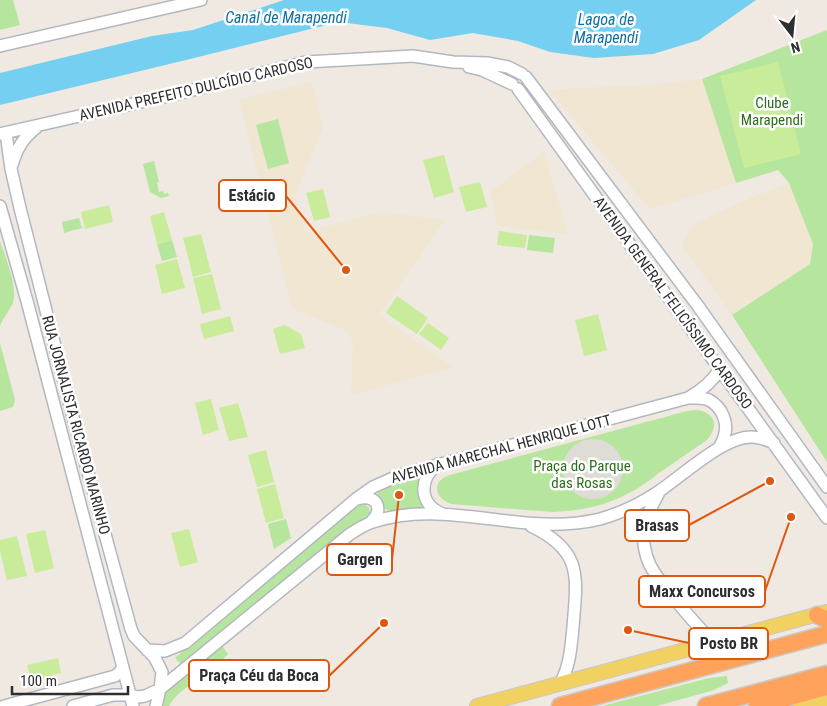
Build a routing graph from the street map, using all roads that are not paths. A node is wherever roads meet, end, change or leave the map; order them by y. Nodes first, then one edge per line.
1 (201, 0) edge
2 (0, 46) edge
3 (453, 62) junction
4 (524, 75) junction
5 (515, 86) junction
6 (40, 125) junction
7 (3, 133) edge
8 (591, 163) junction
9 (11, 169) junction
10 (580, 174) junction
11 (20, 208) junction
12 (1, 209) edge
13 (634, 221) junction
14 (621, 232) junction
15 (42, 298) junction
16 (27, 301) junction
17 (703, 315) junction
18 (688, 324) junction
19 (720, 369) junction
20 (688, 398) junction
21 (74, 421) junction
22 (59, 425) junction
23 (774, 443) junction
24 (719, 448) junction
25 (802, 453) junction
26 (439, 464) junction
27 (788, 464) junction
28 (827, 487) edge
29 (659, 491) junction
30 (356, 499) junction
31 (443, 514) junction
32 (827, 518) edge
33 (371, 522) junction
34 (525, 523) junction
35 (110, 555) junction
36 (94, 558) junction
37 (824, 616) edge
38 (208, 623) junction
39 (827, 634) edge
40 (221, 640) junction
41 (714, 642) junction
42 (147, 650) junction
43 (122, 668) junction
44 (827, 674) edge
45 (92, 682) junction
46 (560, 684) junction
47 (827, 687) edge
48 (160, 689) junction
49 (827, 699) edge
50 (97, 700) junction
51 (131, 700) edge
52 (4, 706) edge
53 (73, 706) edge
54 (156, 706) edge
55 (477, 706) edge
56 (560, 706) edge
57 (706, 706) edge
58 (756, 706) edge
59 (800, 706) edge

1 - 2 street
3 - 4 street
3 - 5 street, AVENIDA GENERAL FELICÍSSIMO CARDOSO
3 - 6 street, AVENIDA PREFEITO DULCÍDIO CARDOSO
4 - 5 street
4 - 8 street, AVENIDA GENERAL FELICÍSSIMO CARDOSO
5 - 10 street, AVENIDA GENERAL FELICÍSSIMO CARDOSO
6 - 7 street, AVENIDA PREFEITO DULCÍDIO CARDOSO
6 - 9 street
7 - 9 street, RUA JORNALISTA RICARDO MARINHO
8 - 10 street
8 - 13 street, AVENIDA GENERAL FELICÍSSIMO CARDOSO
9 - 11 street, RUA JORNALISTA RICARDO MARINHO
10 - 14 street, AVENIDA GENERAL FELICÍSSIMO CARDOSO
11 - 12 street
11 - 15 street, RUA JORNALISTA RICARDO MARINHO
12 - 16 street, RUA JORNALISTA RICARDO MARINHO
13 - 14 street
13 - 17 street, AVENIDA GENERAL FELICÍSSIMO CARDOSO
14 - 18 street, AVENIDA GENERAL FELICÍSSIMO CARDOSO
15 - 16 street
15 - 21 street, RUA JORNALISTA RICARDO MARINHO
16 - 22 street, RUA JORNALISTA RICARDO MARINHO
17 - 18 street
17 - 25 street, AVENIDA GENERAL FELICÍSSIMO CARDOSO
18 - 19 street, AVENIDA GENERAL FELICÍSSIMO CARDOSO
19 - 20 street, AVENIDA MARECHAL HENRIQUE LOTT
19 - 23 street, AVENIDA GENERAL FELICÍSSIMO CARDOSO
20 - 24 street
20 - 26 street, AVENIDA MARECHAL HENRIQUE LOTT
21 - 22 street
21 - 35 street, RUA JORNALISTA RICARDO MARINHO
22 - 36 street, RUA JORNALISTA RICARDO MARINHO
23 - 24 street
23 - 27 street, AVENIDA GENERAL FELICÍSSIMO CARDOSO
24 - 29 street
25 - 27 street
25 - 28 street, AVENIDA GENERAL FELICÍSSIMO CARDOSO
26 - 30 street, AVENIDA MARECHAL HENRIQUE LOTT
26 - 31 street
27 - 32 street, AVENIDA GENERAL FELICÍSSIMO CARDOSO
29 - 34 street
29 - 41 street
30 - 33 street
30 - 38 street, AVENIDA MARECHAL HENRIQUE LOTT
31 - 33 street
31 - 34 street
33 - 40 street
34 - 46 street
35 - 36 street
35 - 42 street, RUA JORNALISTA RICARDO MARINHO
36 - 43 street, RUA JORNALISTA RICARDO MARINHO
37 - 41 main road
38 - 40 street
38 - 42 street, AVENIDA MARECHAL HENRIQUE LOTT
39 - 56 highway
40 - 48 street
41 - 46 main road
42 - 48 street, RUA JORNALISTA RICARDO MARINHO
43 - 45 street
43 - 51 street, RUA JORNALISTA RICARDO MARINHO
44 - 57 highway
45 - 50 street
45 - 52 street
46 - 55 main road
47 - 58 highway
48 - 51 street
48 - 54 street, RUA JORNALISTA RICARDO MARINHO
49 - 59 main road
50 - 51 street
50 - 53 street

